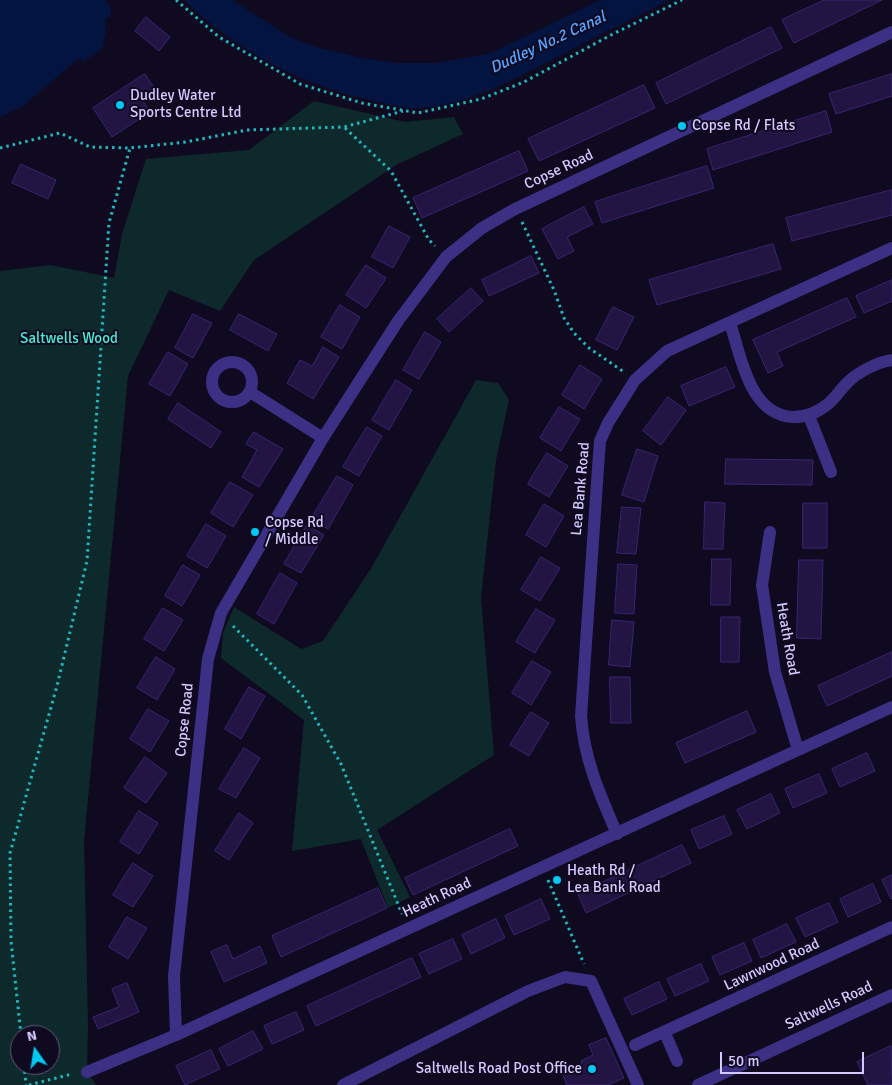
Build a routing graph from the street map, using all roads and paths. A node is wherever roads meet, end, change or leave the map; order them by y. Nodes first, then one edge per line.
1 (176, 0) edge
2 (682, 0) edge
3 (892, 32) edge
4 (406, 110) junction
5 (344, 127) junction
6 (0, 148) edge
7 (130, 148) junction
8 (515, 209) junction
9 (429, 240) dead end
10 (892, 248) edge
11 (730, 323) junction
12 (892, 360) edge
13 (635, 380) junction
14 (250, 392) dead end
15 (809, 416) junction
16 (323, 438) junction
17 (831, 472) dead end
18 (770, 532) dead end
19 (220, 613) junction
20 (892, 708) edge
21 (798, 750) junction
22 (617, 834) junction
23 (543, 867) junction
24 (892, 927) edge
25 (410, 928) junction
26 (591, 981) junction
27 (892, 995) edge
28 (20, 1025) edge
29 (665, 1033) junction
30 (176, 1035) junction
31 (635, 1045) dead end
32 (677, 1061) dead end
33 (87, 1072) joint
34 (28, 1085) edge
35 (343, 1085) edge
36 (638, 1085) edge
37 (698, 1085) edge

1 - 4 path
2 - 4 path
3 - 8 street, Copse Road
4 - 5 path
5 - 7 path
5 - 9 path
6 - 7 path
7 - 28 path
8 - 13 path
8 - 16 street, Copse Road
10 - 11 street, Lea Bank Road
11 - 13 street, Lea Bank Road
11 - 15 street
12 - 15 street
13 - 22 street, Lea Bank Road
14 - 16 street
15 - 17 street
16 - 19 street, Copse Road
18 - 21 street, Heath Road
19 - 25 path
19 - 30 street, Copse Road
20 - 21 street, Heath Road
21 - 22 street, Heath Road
22 - 23 street, Heath Road
23 - 25 street, Heath Road
23 - 26 path
24 - 29 street, Lawnwood Road
25 - 30 street, Heath Road
26 - 35 street
26 - 36 street
27 - 37 street, Saltwells Road
29 - 31 street, Lawnwood Road
29 - 32 street
30 - 33 street, Heath Road
33 - 34 path

